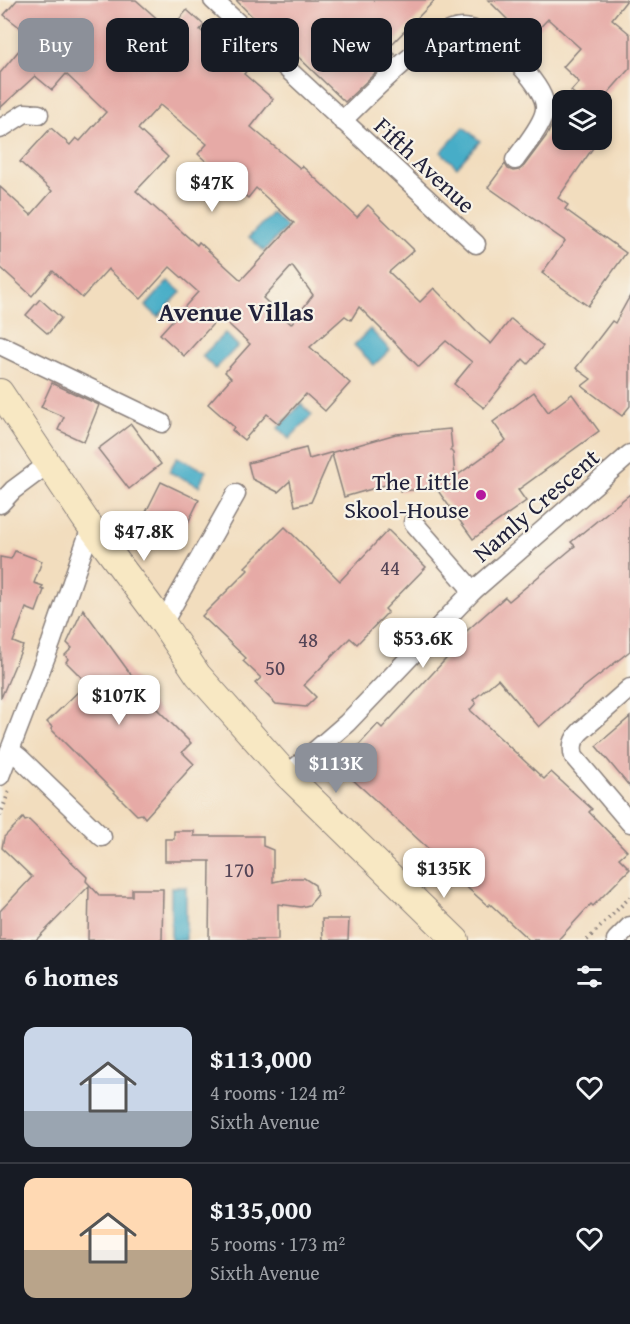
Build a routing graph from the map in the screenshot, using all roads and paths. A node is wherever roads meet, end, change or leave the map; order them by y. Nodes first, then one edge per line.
1 (213, 0) edge
2 (39, 114) dead end
3 (342, 121) junction
4 (0, 129) edge
5 (515, 160) dead end
6 (476, 244) dead end
7 (0, 345) edge
8 (0, 392) edge
9 (162, 423) dead end
10 (630, 454) edge
11 (48, 464) junction
12 (236, 494) dead end
13 (0, 504) edge
14 (412, 522) dead end
15 (91, 527) junction
16 (473, 591) junction
17 (162, 623) junction
18 (630, 688) edge
19 (9, 750) junction
20 (0, 776) edge
21 (287, 776) junction
22 (630, 823) edge
23 (102, 837) dead end
24 (630, 897) edge
25 (630, 926) edge
26 (456, 940) edge
27 (587, 940) edge
28 (616, 940) edge

1 - 3 street, Fifth Avenue
2 - 4 street
3 - 5 street, Fifth Avenue
3 - 6 street, Fifth Avenue
7 - 9 street
8 - 11 main road
10 - 16 street, Namly Crescent
11 - 13 street
11 - 15 main road
12 - 17 street
14 - 16 street, Namly Crescent
15 - 17 main road
15 - 19 street
16 - 21 street, Namly Crescent
17 - 21 main road
18 - 22 street
19 - 20 street
19 - 23 street
21 - 26 main road
24 - 27 path
25 - 28 street

